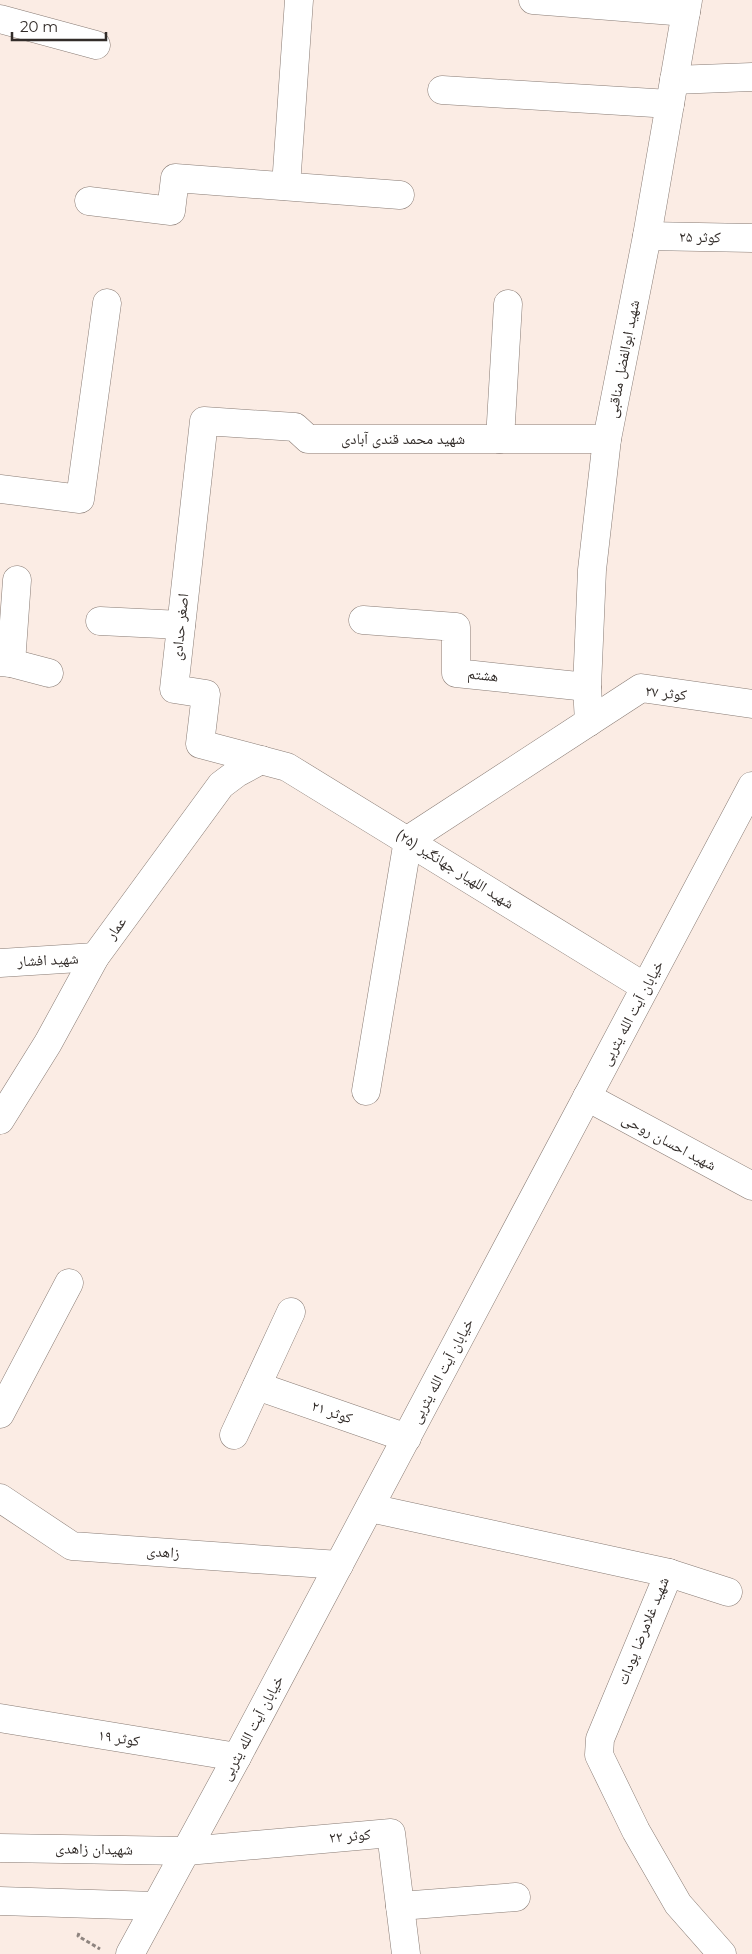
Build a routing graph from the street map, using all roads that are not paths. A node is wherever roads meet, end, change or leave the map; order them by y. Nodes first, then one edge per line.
1 (299, 0) edge
2 (533, 0) edge
3 (687, 6) edge
4 (0, 19) edge
5 (96, 45) dead end
6 (752, 77) edge
7 (442, 90) dead end
8 (672, 92) junction
9 (286, 186) junction
10 (400, 195) dead end
11 (89, 201) dead end
12 (647, 236) junction
13 (752, 238) edge
14 (107, 304) dead end
15 (508, 304) dead end
16 (204, 421) joint
17 (500, 439) junction
18 (606, 439) junction
19 (0, 488) edge
20 (17, 580) dead end
21 (363, 620) dead end
22 (100, 622) dead end
23 (181, 625) junction
24 (6, 662) edge
25 (49, 673) dead end
26 (587, 687) junction
27 (752, 704) edge
28 (589, 722) junction
29 (261, 760) junction
30 (748, 801) edge
31 (408, 840) junction
32 (95, 957) junction
33 (0, 962) edge
34 (646, 987) junction
35 (366, 1091) dead end
36 (587, 1097) junction
37 (0, 1120) edge
38 (752, 1186) edge
39 (69, 1283) dead end
40 (291, 1312) dead end
41 (257, 1386) junction
42 (0, 1414) edge
43 (234, 1435) dead end
44 (407, 1438) junction
45 (0, 1498) edge
46 (370, 1508) junction
47 (339, 1565) junction
48 (669, 1573) junction
49 (728, 1592) dead end
50 (0, 1718) edge
51 (237, 1757) junction
52 (0, 1848) edge
53 (187, 1851) junction
54 (516, 1897) dead end
55 (0, 1901) edge
56 (155, 1906) junction
57 (400, 1906) junction
58 (130, 1954) edge
59 (406, 1954) edge
60 (722, 1954) edge

1 - 9 street
2 - 3 street
3 - 8 street, شهید ابوالفضل مناقبی
4 - 5 street
6 - 8 street
7 - 8 street
8 - 12 street, شهید ابوالفضل مناقبی
9 - 10 street
9 - 11 street
12 - 13 street, کوثر ۲۵
12 - 18 street, شهید ابوالفضل مناقبی
14 - 19 street
15 - 17 street
16 - 17 street, شهید محمد قندی آبادی
16 - 23 street, اصغر حدادی
17 - 18 street, شهید محمد قندی آبادی
18 - 26 street, شهید ابوالفضل مناقبی
20 - 24 street
21 - 26 street, هشتم
22 - 23 street
23 - 29 street, اصغر حدادی
24 - 25 street
26 - 28 street, شهید ابوالفضل مناقبی
27 - 28 street, کوثر ۲۷
28 - 31 street, کوثر ۲۷
29 - 31 street, شهید اللهیار جهانگیر (۲۵)
29 - 32 street, عمار
30 - 34 street, خیابان آیت الله یثربی
31 - 34 street, شهید اللهیار جهانگیر (۲۵)
31 - 35 street
32 - 33 street, شهید افشار
32 - 37 street, عمار
34 - 36 street, خیابان آیت الله یثربی
36 - 38 street, شهید احسان روحی
36 - 44 street, خیابان آیت الله یثربی
39 - 42 street
40 - 41 street
41 - 43 street
41 - 44 street, کوثر ۲۱
44 - 46 street, خیابان آیت الله یثربی
45 - 47 street, زاهدی
46 - 47 street, خیابان آیت الله یثربی
46 - 48 street, شهید غلامرضا پودات
47 - 51 street, خیابان آیت الله یثربی
48 - 49 street
48 - 60 street, شهید غلامرضا پودات
50 - 51 street, کوثر ۱۹
51 - 53 street, خیابان آیت الله یثربی
52 - 53 street, شهیدان زاهدی
53 - 56 street, خیابان آیت الله یثربی
53 - 57 street, کوثر ۲۲
54 - 57 street
55 - 56 street
56 - 58 street, خیابان آیت الله یثربی
57 - 59 street, کوثر ۲۲

